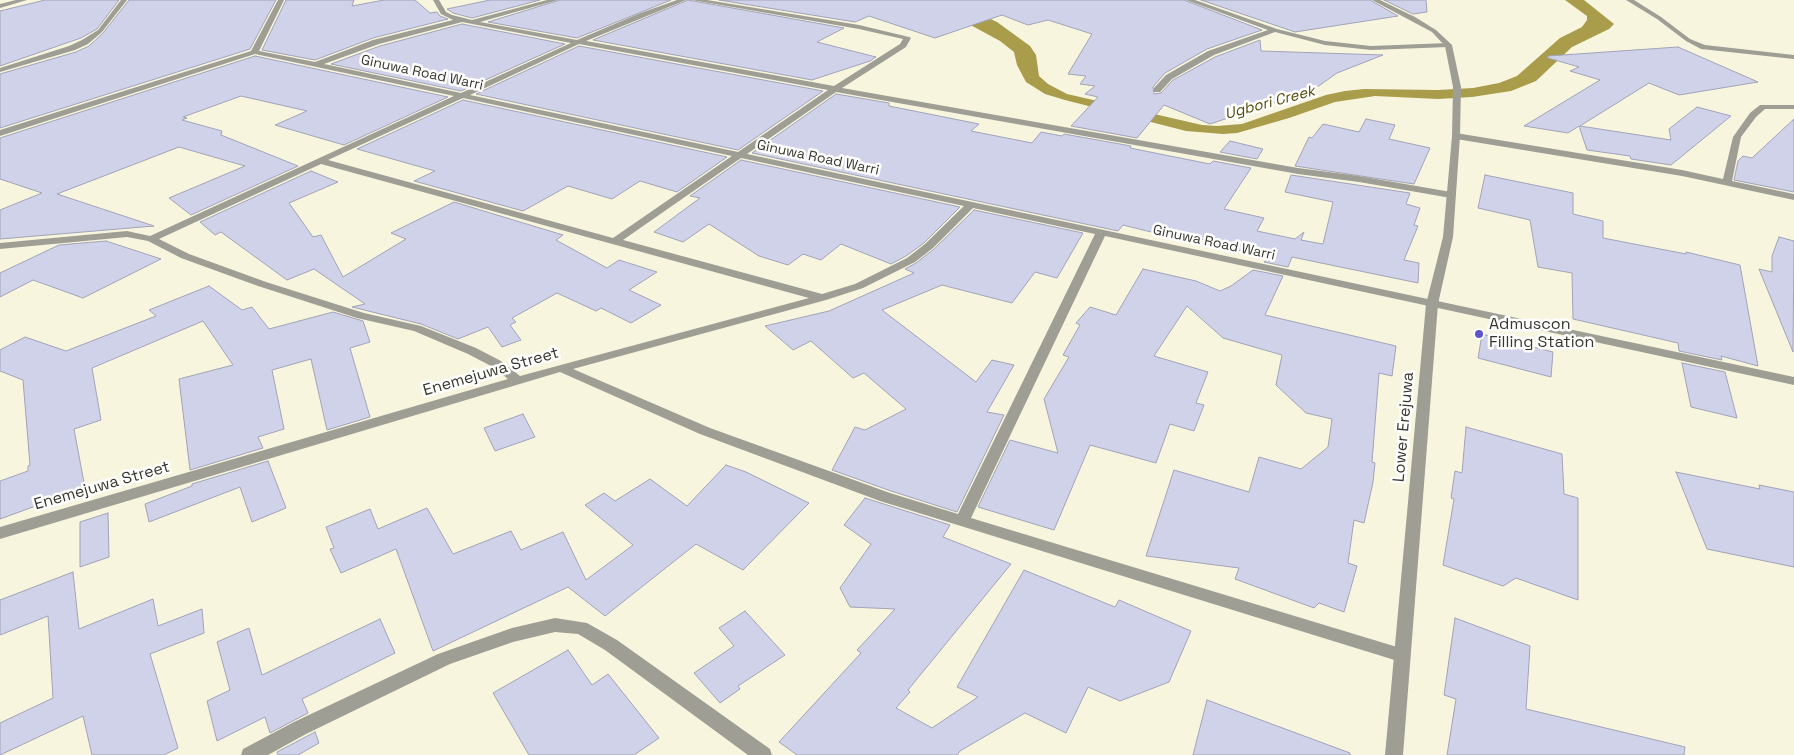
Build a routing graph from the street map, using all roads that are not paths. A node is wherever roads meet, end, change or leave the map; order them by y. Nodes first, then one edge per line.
1 (24, 0) edge
2 (124, 0) edge
3 (281, 0) edge
4 (436, 0) edge
5 (555, 0) edge
6 (683, 0) edge
7 (694, 0) edge
8 (1189, 0) edge
9 (1375, 0) edge
10 (1629, 0) edge
11 (0, 6) edge
12 (460, 20) junction
13 (472, 22) junction
14 (1275, 30) junction
15 (580, 41) junction
16 (1448, 45) junction
17 (255, 52) junction
18 (1794, 58) edge
19 (316, 64) junction
20 (0, 70) edge
21 (835, 89) junction
22 (1157, 90) dead end
23 (462, 95) junction
24 (1794, 107) edge
25 (0, 133) edge
26 (1456, 136) junction
27 (739, 155) junction
28 (320, 161) junction
29 (1727, 182) junction
30 (1451, 195) junction
31 (1794, 197) edge
32 (970, 205) junction
33 (1101, 233) junction
34 (151, 238) junction
35 (615, 241) junction
36 (0, 246) edge
37 (822, 298) junction
38 (1432, 304) junction
39 (561, 368) junction
40 (1794, 381) edge
41 (518, 382) junction
42 (962, 521) junction
43 (0, 533) edge
44 (1401, 655) junction
45 (250, 755) edge
46 (763, 755) edge
47 (1394, 755) edge

1 - 11 street
2 - 20 street
3 - 17 street
4 - 12 street
5 - 13 street
6 - 15 street
7 - 21 street
8 - 14 street
9 - 16 street
10 - 18 street
12 - 13 street
12 - 19 street
13 - 15 street
14 - 16 street
14 - 22 street
15 - 21 street
15 - 23 street
16 - 26 street, Lower Erejuwa
17 - 19 street, Ginuwa Road Warri
17 - 25 street
19 - 23 street, Ginuwa Road Warri
21 - 27 street
21 - 30 street
23 - 27 street, Ginuwa Road Warri
23 - 28 street
24 - 29 street
26 - 29 street
26 - 30 street, Lower Erejuwa
27 - 32 street, Ginuwa Road Warri
27 - 35 street
28 - 34 street
28 - 35 street
29 - 31 street
30 - 38 street, Lower Erejuwa
32 - 33 street, Ginuwa Road Warri
32 - 37 street, Enemejuwa Street
33 - 38 street, Ginuwa Road Warri
33 - 42 street
34 - 36 street
34 - 41 street
35 - 37 street
37 - 39 street, Enemejuwa Street
38 - 40 street, Ginuwa Road Warri
38 - 44 street, Lower Erejuwa
39 - 41 street, Enemejuwa Street
39 - 42 street
41 - 43 street, Enemejuwa Street
42 - 44 street
44 - 47 street, Lower Erejuwa
45 - 46 street

